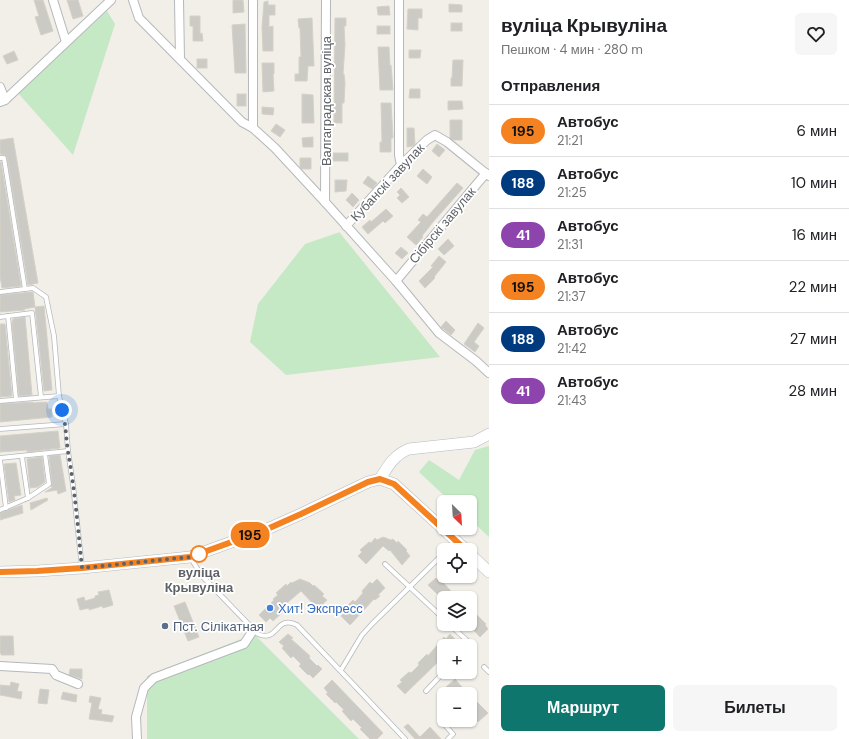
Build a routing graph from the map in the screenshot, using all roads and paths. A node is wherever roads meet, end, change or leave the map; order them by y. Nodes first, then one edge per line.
1 (53, 0) edge
2 (111, 0) edge
3 (133, 0) edge
4 (179, 0) edge
5 (253, 0) edge
6 (326, 0) edge
7 (399, 0) edge
8 (66, 42) junction
9 (180, 59) junction
10 (0, 87) edge
11 (2, 101) edge
12 (253, 128) junction
13 (0, 158) edge
14 (401, 165) junction
15 (487, 174) edge
16 (325, 202) junction
17 (346, 226) junction
18 (396, 281) junction
19 (25, 288) junction
20 (0, 292) edge
21 (8, 316) junction
22 (0, 317) edge
23 (489, 373) edge
24 (59, 396) junction
25 (41, 397) junction
26 (16, 399) junction
27 (0, 401) edge
28 (66, 424) junction
29 (0, 429) edge
30 (489, 434) edge
31 (68, 451) junction
32 (45, 454) junction
33 (22, 456) junction
34 (0, 459) edge
35 (380, 479) junction
36 (28, 498) junction
37 (6, 508) junction
38 (0, 510) edge
39 (456, 541) edge
40 (190, 557) junction
41 (437, 560) edge
42 (477, 561) edge
43 (385, 564) dead end
44 (82, 568) junction
45 (0, 572) edge
46 (489, 572) edge
47 (409, 586) junction
48 (437, 612) edge
49 (254, 629) junction
50 (457, 631) edge
51 (465, 639) edge
52 (0, 666) edge
53 (484, 667) dead end
54 (341, 670) junction
55 (489, 672) edge
56 (437, 679) edge
57 (78, 684) dead end
58 (426, 690) dead end
59 (447, 727) edge
60 (137, 739) edge
61 (406, 739) edge
62 (448, 739) edge

1 - 8 street
2 - 8 street
3 - 9 street
4 - 9 street
5 - 12 street
6 - 16 street, Валгаградская вуліца
7 - 14 street
8 - 11 street
9 - 12 street
10 - 11 street
12 - 16 street
13 - 19 lane
14 - 15 street, Кубанскі завулак
14 - 17 street, Кубанскі завулак
15 - 18 street, Сібірскі завулак
16 - 17 street
17 - 18 street
18 - 23 street
19 - 20 lane
19 - 24 lane
21 - 22 lane
21 - 25 lane
21 - 26 lane
24 - 25 lane
24 - 28 lane
25 - 26 lane
26 - 27 lane
28 - 29 lane
28 - 31 lane
30 - 35 main road
31 - 32 lane
31 - 44 lane
32 - 33 lane
32 - 36 lane
33 - 34 lane
33 - 36 lane
34 - 37 lane
35 - 39 main road
35 - 40 main road
36 - 37 lane
37 - 38 lane
40 - 44 main road
40 - 49 lane
41 - 47 lane
42 - 46 main road
43 - 47 lane
44 - 45 main road
47 - 48 lane
47 - 54 lane
49 - 54 lane
49 - 60 street
50 - 51 lane
52 - 57 street
53 - 55 lane
54 - 61 lane
56 - 58 lane
59 - 62 lane

